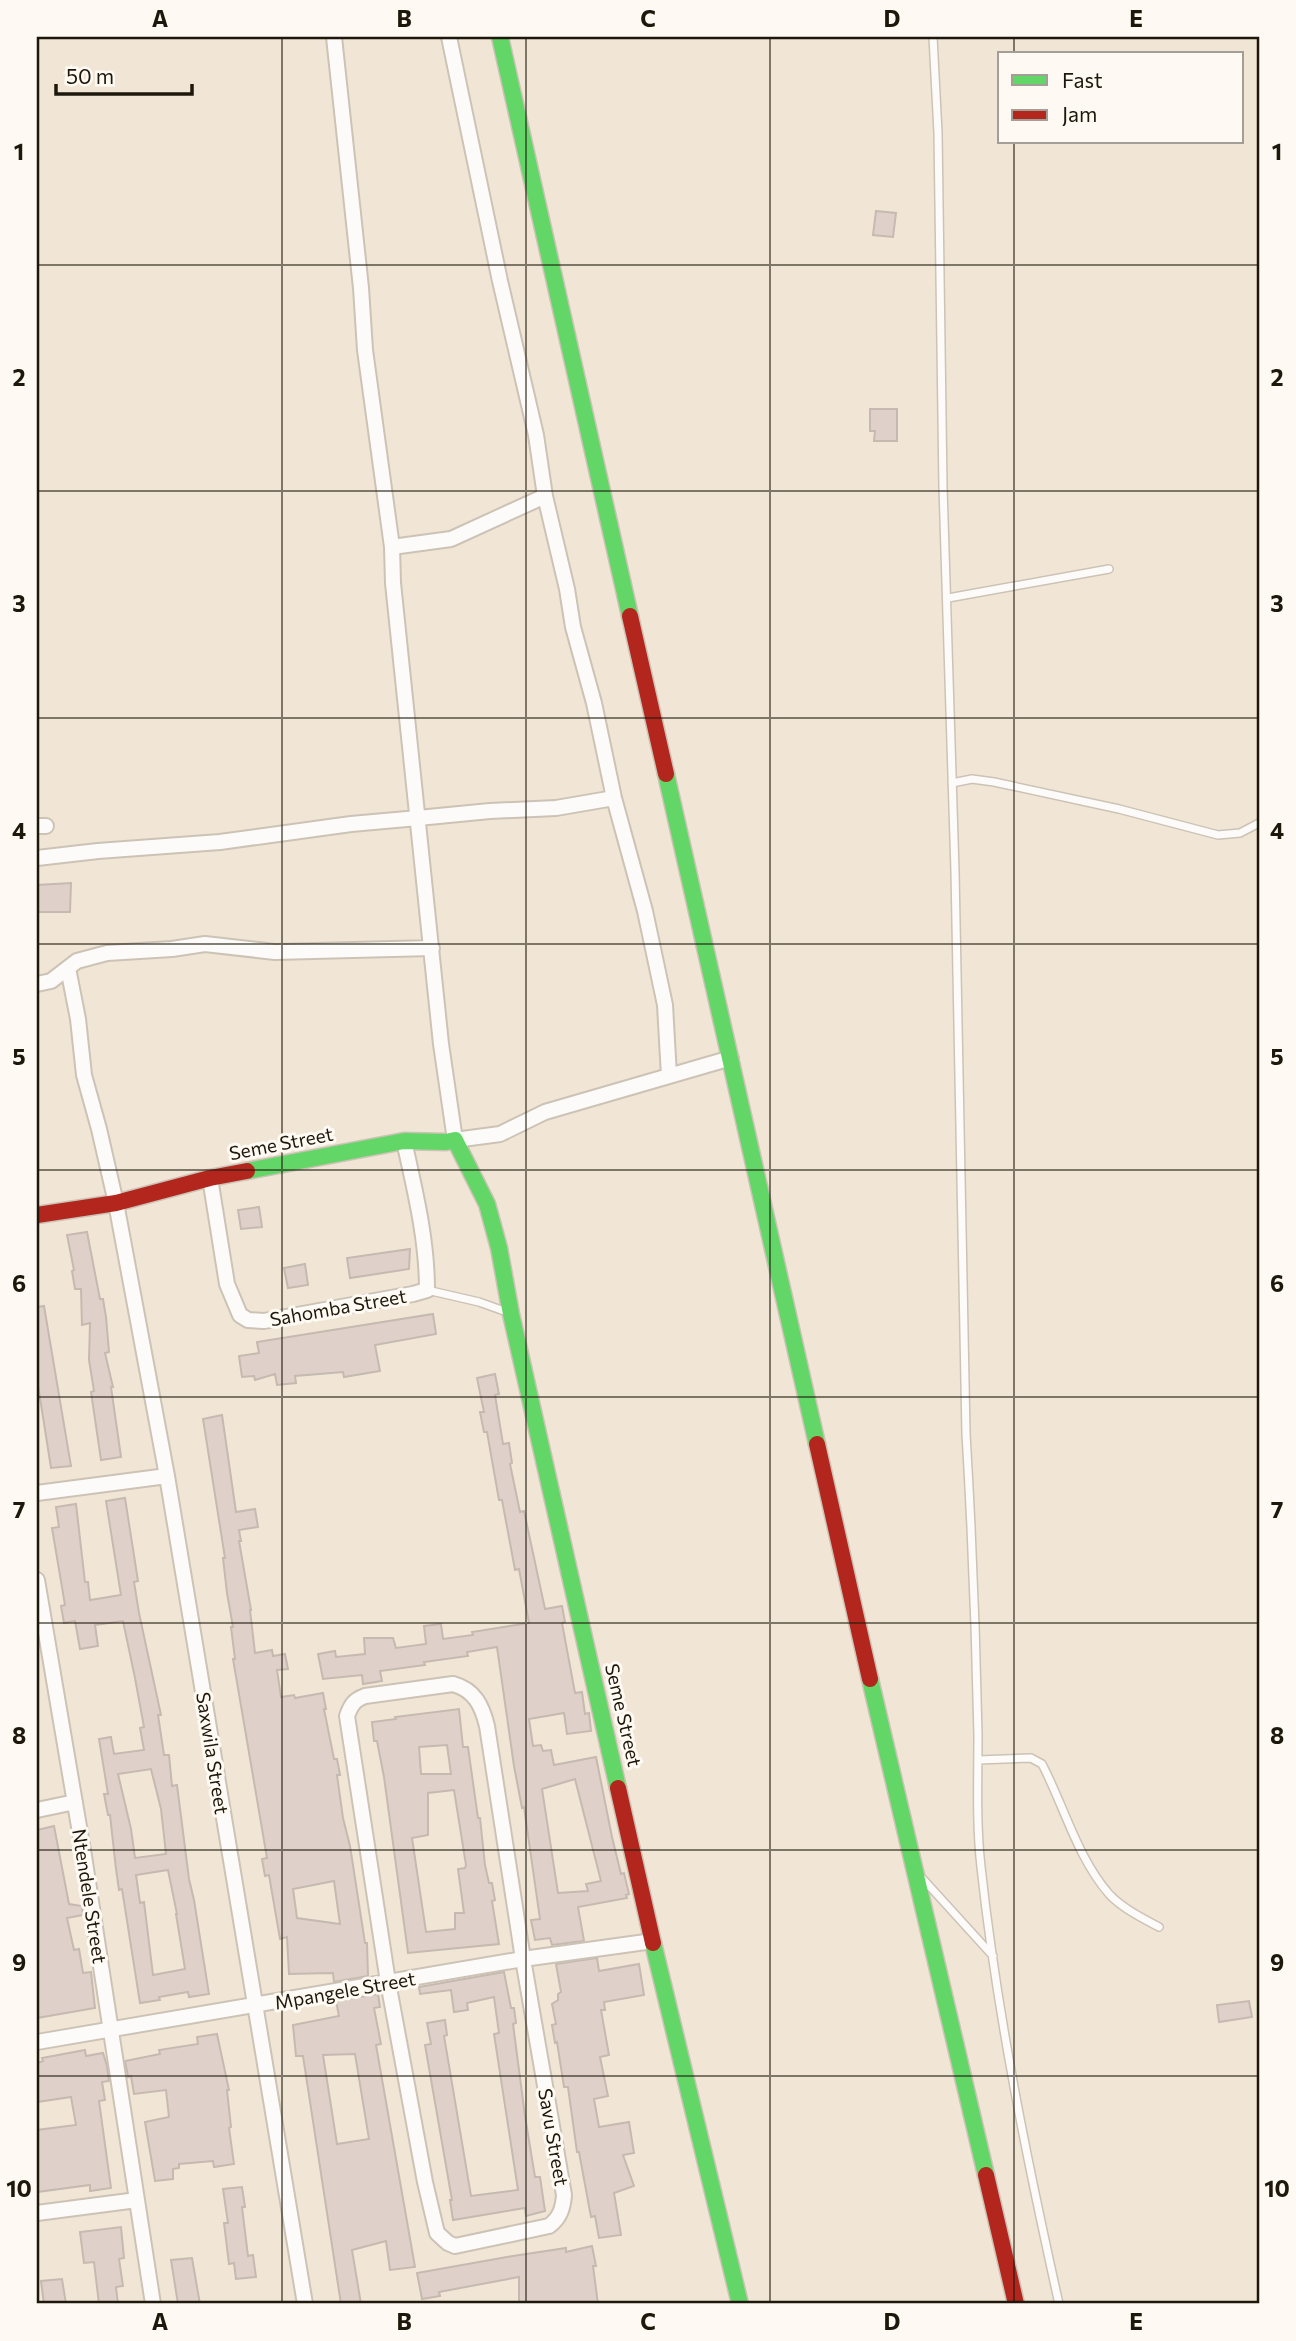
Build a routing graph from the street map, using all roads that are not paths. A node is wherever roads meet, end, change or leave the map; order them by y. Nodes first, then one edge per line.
1 (334, 37) edge
2 (449, 37) edge
3 (500, 37) edge
4 (933, 37) edge
5 (545, 496) junction
6 (392, 547) junction
7 (1109, 569) dead end
8 (948, 598) junction
9 (952, 783) junction
10 (614, 798) junction
11 (418, 818) junction
12 (1259, 823) edge
13 (37, 858) edge
14 (432, 948) junction
15 (68, 968) junction
16 (37, 984) edge
17 (731, 1058) junction
18 (669, 1076) junction
19 (456, 1140) junction
20 (404, 1141) junction
21 (210, 1178) junction
22 (116, 1203) junction
23 (37, 1215) edge
24 (427, 1290) junction
25 (512, 1314) junction
26 (167, 1476) junction
27 (37, 1493) edge
28 (37, 1580) edge
29 (43, 1659) edge
30 (978, 1760) junction
31 (75, 1802) junction
32 (37, 1810) edge
33 (915, 1870) junction
34 (1159, 1927) dead end
35 (653, 1941) junction
36 (993, 1956) junction
37 (523, 1959) junction
38 (388, 1983) junction
39 (256, 2005) junction
40 (110, 2028) junction
41 (37, 2042) edge
42 (137, 2200) junction
43 (37, 2213) edge
44 (153, 2304) edge
45 (305, 2304) edge
46 (740, 2304) edge
47 (1014, 2304) edge
48 (1059, 2304) edge

1 - 6 street
2 - 5 street
3 - 17 main road
4 - 8 lane
5 - 6 street
5 - 10 street
6 - 11 street
7 - 8 lane
8 - 9 lane
9 - 12 lane
9 - 30 lane
10 - 11 street
10 - 18 street
11 - 13 street
11 - 14 street
14 - 15 street
14 - 19 street
15 - 16 street
15 - 22 street, Saxwila Street
17 - 18 street, Seme Street
17 - 33 main road
18 - 19 street, Seme Street
19 - 20 main road, Seme Street
19 - 25 main road, Seme Street
20 - 21 main road, Seme Street
20 - 24 street, Sahomba Street
21 - 22 main road, Seme Street
21 - 24 street, Sahomba Street
22 - 23 main road, Seme Street
22 - 26 street, Saxwila Street
24 - 25 lane
25 - 35 main road, Seme Street
26 - 27 street
26 - 39 street, Saxwila Street
28 - 29 street
29 - 31 street
30 - 34 lane
30 - 36 lane
31 - 32 street, Ntendele Street
31 - 40 street, Ntendele Street
33 - 36 lane
33 - 47 main road
35 - 37 street, Mpangele Street
35 - 46 main road, Seme Street
36 - 48 lane
37 - 38 street, Mpangele Street
37 - 38 street, Savu Street
37 - 38 street, Savu Street
38 - 39 street, Mpangele Street
39 - 40 street, Mpangele Street
39 - 45 street, Saxwila Street
40 - 41 street, Mpangele Street
40 - 42 street, Ntendele Street
42 - 43 street
42 - 44 street, Ntendele Street

